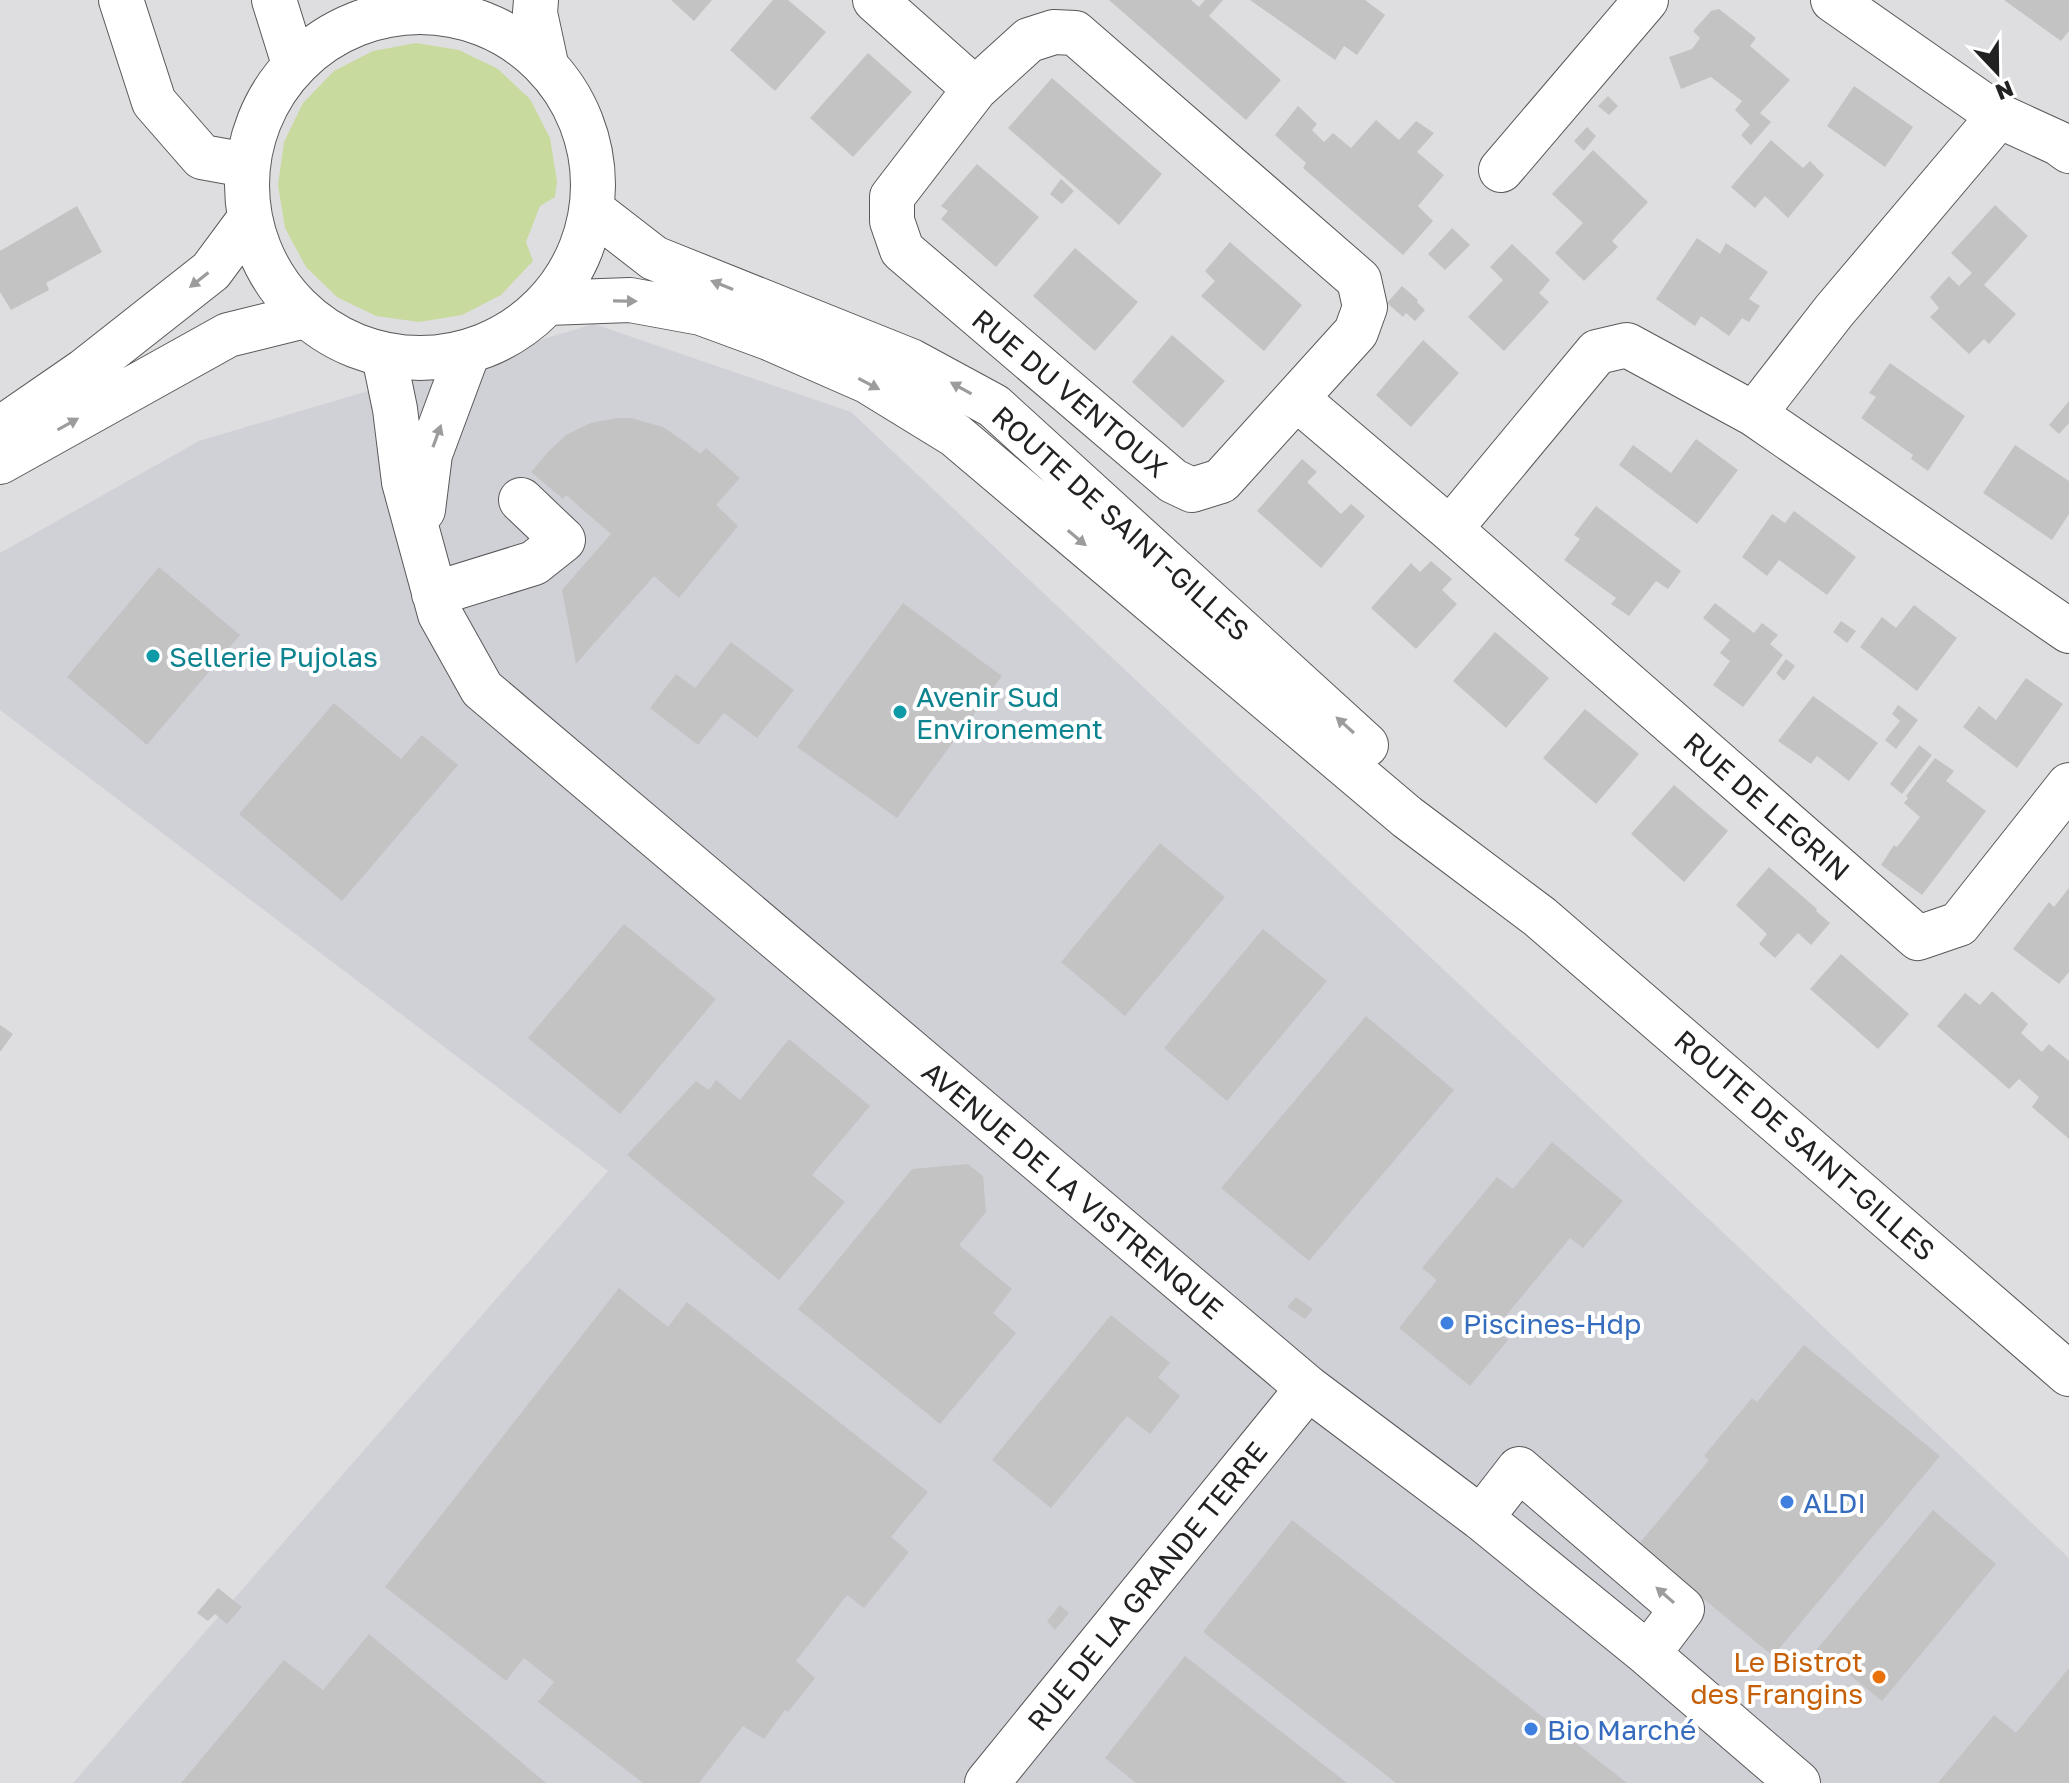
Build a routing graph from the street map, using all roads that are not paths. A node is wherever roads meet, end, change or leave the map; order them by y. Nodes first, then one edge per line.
1 (121, 0) edge
2 (274, 0) edge
3 (536, 0) edge
4 (875, 0) edge
5 (1646, 0) edge
6 (1833, 0) edge
7 (434, 5) edge
8 (358, 9) edge
9 (294, 64) junction
10 (546, 64) junction
11 (975, 89) junction
12 (1999, 116) junction
13 (2065, 140) edge
14 (246, 165) junction
15 (1501, 170) dead end
16 (592, 210) junction
17 (248, 221) junction
18 (547, 303) junction
19 (305, 316) junction
20 (468, 352) junction
21 (384, 356) junction
22 (1297, 399) junction
23 (1754, 414) junction
24 (0, 429) edge
25 (0, 462) edge
26 (521, 500) dead end
27 (1450, 529) junction
28 (420, 541) junction
29 (434, 594) junction
30 (2069, 631) edge
31 (2069, 785) edge
32 (1540, 917) junction
33 (2069, 1374) edge
34 (1308, 1388) junction
35 (1481, 1518) junction
36 (1648, 1654) junction
37 (987, 1783) edge
38 (1798, 1783) edge

1 - 14 street
2 - 9 street
3 - 10 street
4 - 11 street
5 - 15 street
6 - 12 street
7 - 8 street
7 - 10 street
8 - 9 street
9 - 14 street
10 - 16 street
11 - 22 street, RUE DU VENTOUX
11 - 22 street, RUE DU VENTOUX
12 - 13 street
12 - 23 street
14 - 17 street
16 - 18 street
32 -> 16 street, ROUTE DE SAINT-GILLES
17 - 19 street
17 -> 24 street
18 - 20 street
18 -> 32 street, ROUTE DE SAINT-GILLES
19 - 21 street
25 -> 19 street
20 - 21 street
28 -> 20 street, AVENUE DE LA VISTRENQUE
21 - 28 street, AVENUE DE LA VISTRENQUE
22 - 27 street, RUE DE LEGRIN
23 - 27 street
23 - 30 street
26 - 29 street
27 - 31 street, RUE DE LEGRIN
28 - 29 street, AVENUE DE LA VISTRENQUE
29 - 34 street, AVENUE DE LA VISTRENQUE
32 - 33 street, ROUTE DE SAINT-GILLES
34 - 35 street, AVENUE DE LA VISTRENQUE
34 - 37 street, RUE DE LA GRANDE TERRE
35 - 36 street, AVENUE DE LA VISTRENQUE
36 -> 35 street
36 - 38 street, AVENUE DE LA VISTRENQUE

